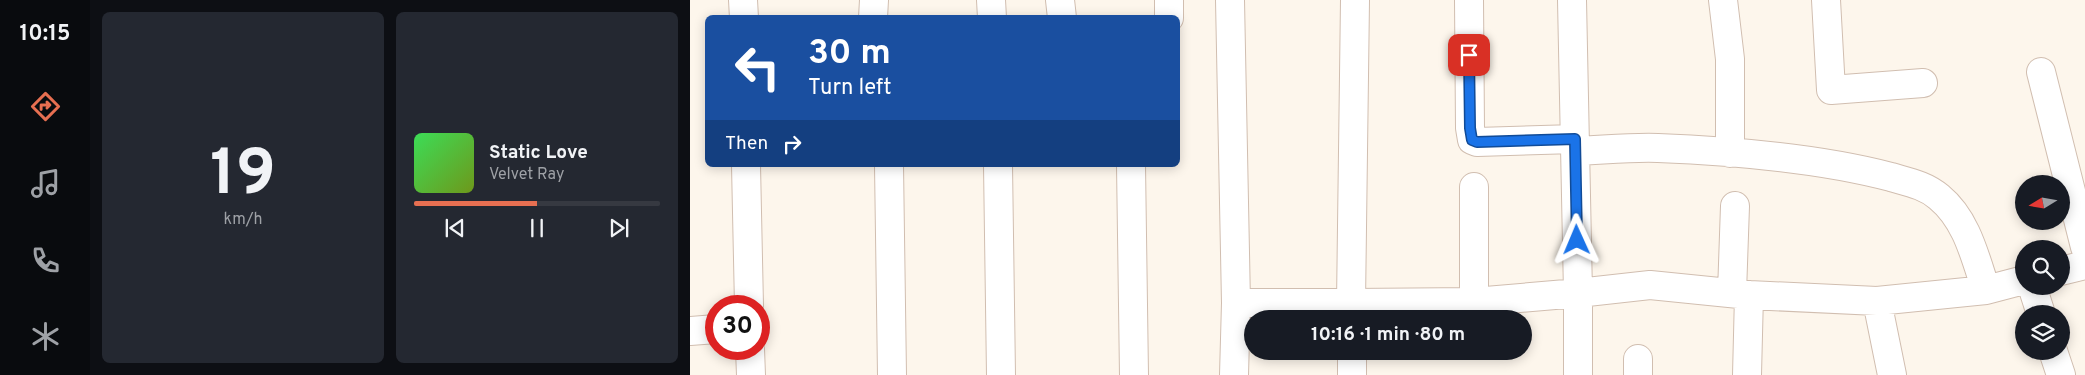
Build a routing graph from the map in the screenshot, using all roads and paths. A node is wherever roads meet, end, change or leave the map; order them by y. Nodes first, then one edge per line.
1 (743, 0) edge
2 (874, 0) edge
3 (991, 0) edge
4 (1060, 0) edge
5 (1169, 0) edge
6 (1230, 0) edge
7 (1355, 0) edge
8 (1469, 0) edge
9 (1572, 0) edge
10 (1723, 0) edge
11 (1826, 0) edge
12 (744, 15) edge
13 (874, 15) edge
14 (992, 15) edge
15 (1062, 15) edge
16 (1169, 15) edge
17 (2041, 72) dead end
18 (1923, 83) dead end
19 (1575, 145) junction
20 (1730, 153) junction
21 (746, 167) edge
22 (889, 167) edge
23 (998, 167) edge
24 (1131, 167) edge
25 (1474, 187) dead end
26 (1735, 206) dead end
27 (2085, 247) edge
28 (2085, 265) edge
29 (2070, 269) edge
30 (2015, 282) edge
31 (1986, 290) junction
32 (1578, 293) junction
33 (1741, 294) junction
34 (749, 295) edge
35 (1877, 300) junction
36 (1474, 302) junction
37 (1236, 303) junction
38 (1337, 310) edge
39 (1351, 310) edge
40 (1365, 310) edge
41 (705, 330) edge
42 (690, 331) edge
43 (750, 360) edge
44 (1352, 360) edge
45 (2056, 360) edge
46 (751, 375) edge
47 (892, 375) edge
48 (1001, 375) edge
49 (1134, 375) edge
50 (1234, 375) edge
51 (1352, 375) edge
52 (1578, 375) edge
53 (1747, 375) edge
54 (1892, 375) edge
55 (2060, 375) edge

1 - 12 street
2 - 13 street
3 - 14 street
4 - 15 street
5 - 16 street
6 - 37 street
7 - 39 street
8 - 19 street
9 - 19 street
10 - 20 street
11 - 18 street
17 - 27 street
19 - 20 street
19 - 32 street
20 - 31 street
21 - 34 street
22 - 47 street
23 - 48 street
24 - 49 street
25 - 36 street
26 - 33 street
28 - 29 street
30 - 31 street
31 - 35 street
32 - 33 street
32 - 36 street
32 - 52 street
33 - 35 street
33 - 53 street
35 - 54 street
36 - 40 street
37 - 38 street
37 - 50 street
41 - 42 street
43 - 46 street
44 - 51 street
45 - 55 street

